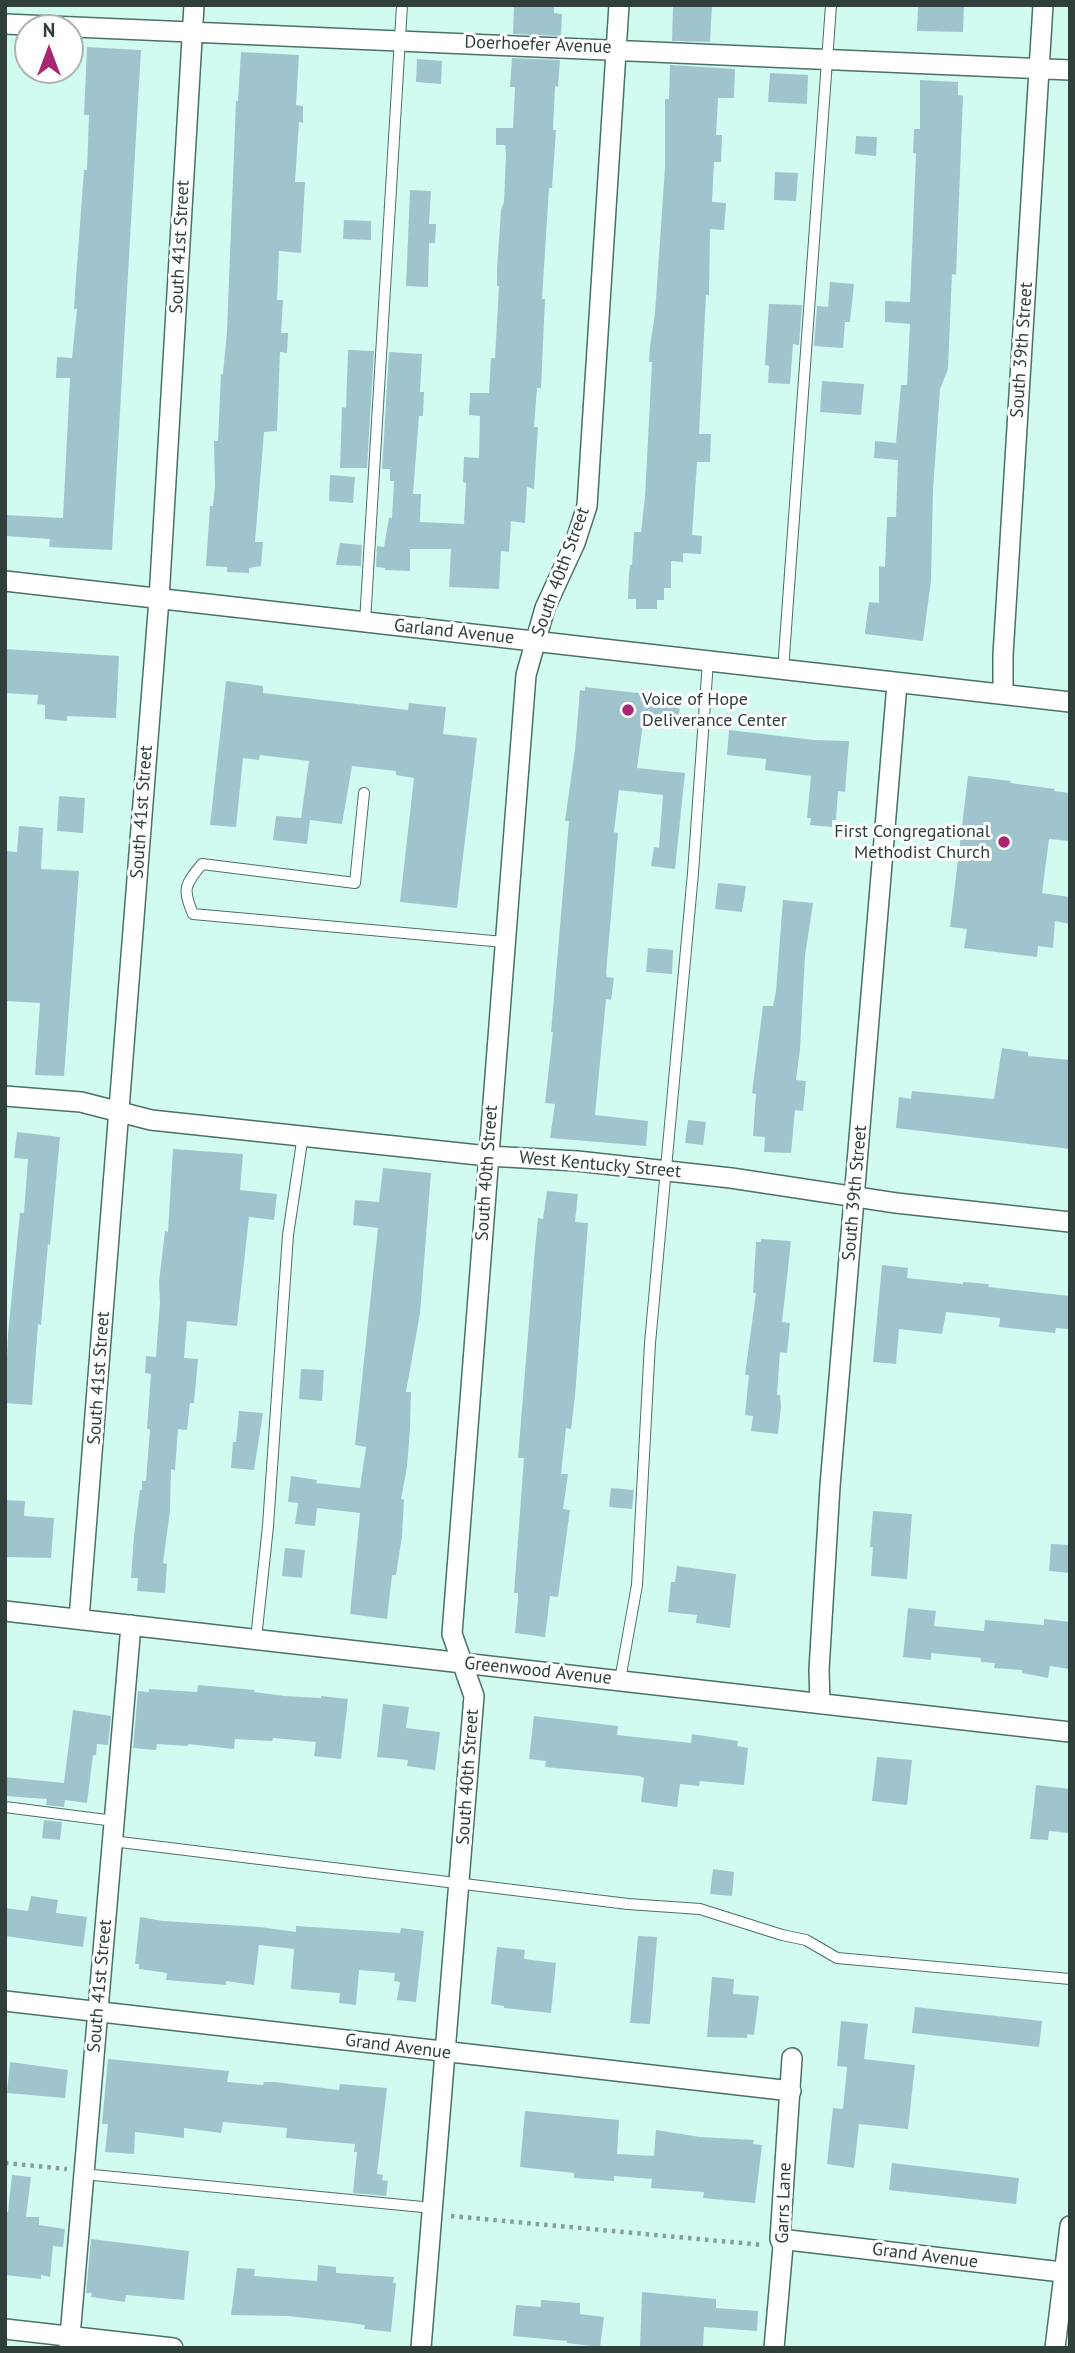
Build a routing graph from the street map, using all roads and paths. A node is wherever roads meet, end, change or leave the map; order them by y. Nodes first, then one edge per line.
1 (194, 5) edge
2 (402, 5) edge
3 (619, 5) edge
4 (831, 5) edge
5 (1043, 5) edge
6 (5, 24) edge
7 (193, 31) junction
8 (400, 40) junction
9 (616, 49) junction
10 (828, 59) junction
11 (1039, 68) junction
12 (1070, 70) edge
13 (5, 581) edge
14 (159, 598) junction
15 (365, 622) junction
16 (535, 641) junction
17 (708, 661) junction
18 (783, 670) junction
19 (897, 684) junction
20 (1003, 695) junction
21 (1070, 702) edge
22 (363, 793) dead end
23 (504, 942) junction
24 (5, 1096) edge
25 (119, 1113) junction
26 (303, 1135) junction
27 (488, 1156) junction
28 (665, 1170) junction
29 (854, 1197) junction
30 (1070, 1222) edge
31 (5, 1611) edge
32 (79, 1619) junction
33 (131, 1625) junction
34 (256, 1639) junction
35 (463, 1662) junction
36 (620, 1680) junction
37 (820, 1703) junction
38 (1070, 1732) edge
39 (5, 1807) edge
40 (114, 1821) junction
41 (112, 1841) junction
42 (459, 1883) junction
43 (1070, 1979) edge
44 (5, 2001) edge
45 (97, 2012) junction
46 (446, 2052) junction
47 (792, 2058) dead end
48 (790, 2091) junction
49 (5, 2163) edge
50 (84, 2172) junction
51 (433, 2211) junction
52 (1070, 2226) edge
53 (781, 2243) junction
54 (1067, 2273) edge
55 (5, 2329) edge
56 (69, 2342) edge
57 (173, 2348) edge
58 (421, 2348) edge
59 (774, 2348) edge
60 (1055, 2348) edge

1 - 7 street, South 41st Street
2 - 8 lane
3 - 9 street, South 40th Street
4 - 10 lane
5 - 11 street, South 39th Street
6 - 7 street, Doerhoefer Avenue
7 - 8 street, Doerhoefer Avenue
7 - 14 street, South 41st Street
8 - 9 street, Doerhoefer Avenue
8 - 15 lane
9 - 10 street, Doerhoefer Avenue
9 - 16 street, South 40th Street
10 - 11 street, Doerhoefer Avenue
10 - 18 lane
11 - 12 street, Doerhoefer Avenue
11 - 20 street, South 39th Street
13 - 14 street, Garland Avenue
14 - 15 street, Garland Avenue
14 - 25 street, South 41st Street
15 - 16 street, Garland Avenue
16 - 17 street, Garland Avenue
16 - 23 street, South 40th Street
17 - 18 street, Garland Avenue
17 - 28 lane
18 - 19 street, Garland Avenue
19 - 20 street, Garland Avenue
19 - 29 street, South 39th Street
20 - 21 street, Garland Avenue
22 - 23 lane
23 - 27 street, South 40th Street
24 - 25 street, West Kentucky Street
25 - 26 street, West Kentucky Street
25 - 32 street, South 41st Street
26 - 27 street, West Kentucky Street
26 - 34 lane
27 - 28 street, West Kentucky Street
27 - 35 street, South 40th Street
28 - 29 street, West Kentucky Street
28 - 36 lane
29 - 30 street, West Kentucky Street
29 - 37 street, South 39th Street
31 - 32 street, Greenwood Avenue
32 - 33 street, Greenwood Avenue
33 - 34 street, Greenwood Avenue
33 - 40 street, South 41st Street
34 - 35 street, Greenwood Avenue
35 - 36 street, Greenwood Avenue
35 - 42 street, South 40th Street
36 - 37 street, Greenwood Avenue
37 - 38 street, Greenwood Avenue
39 - 40 lane
40 - 41 street, South 41st Street
41 - 42 lane
41 - 45 street, South 41st Street
42 - 43 lane
42 - 46 street, South 40th Street
44 - 45 street, Grand Avenue
45 - 46 street, Grand Avenue
45 - 50 street, South 41st Street
46 - 48 street, Grand Avenue
46 - 51 street, South 40th Street
47 - 48 street, Garrs Lane
48 - 53 street, Garrs Lane
49 - 50 path
50 - 51 lane
50 - 56 street, South 41st Street
51 - 53 path
51 - 58 street, South 40th Street
52 - 54 street
53 - 54 street, Grand Avenue
53 - 59 street, Garrs Lane
54 - 60 street
55 - 56 street
56 - 57 street

